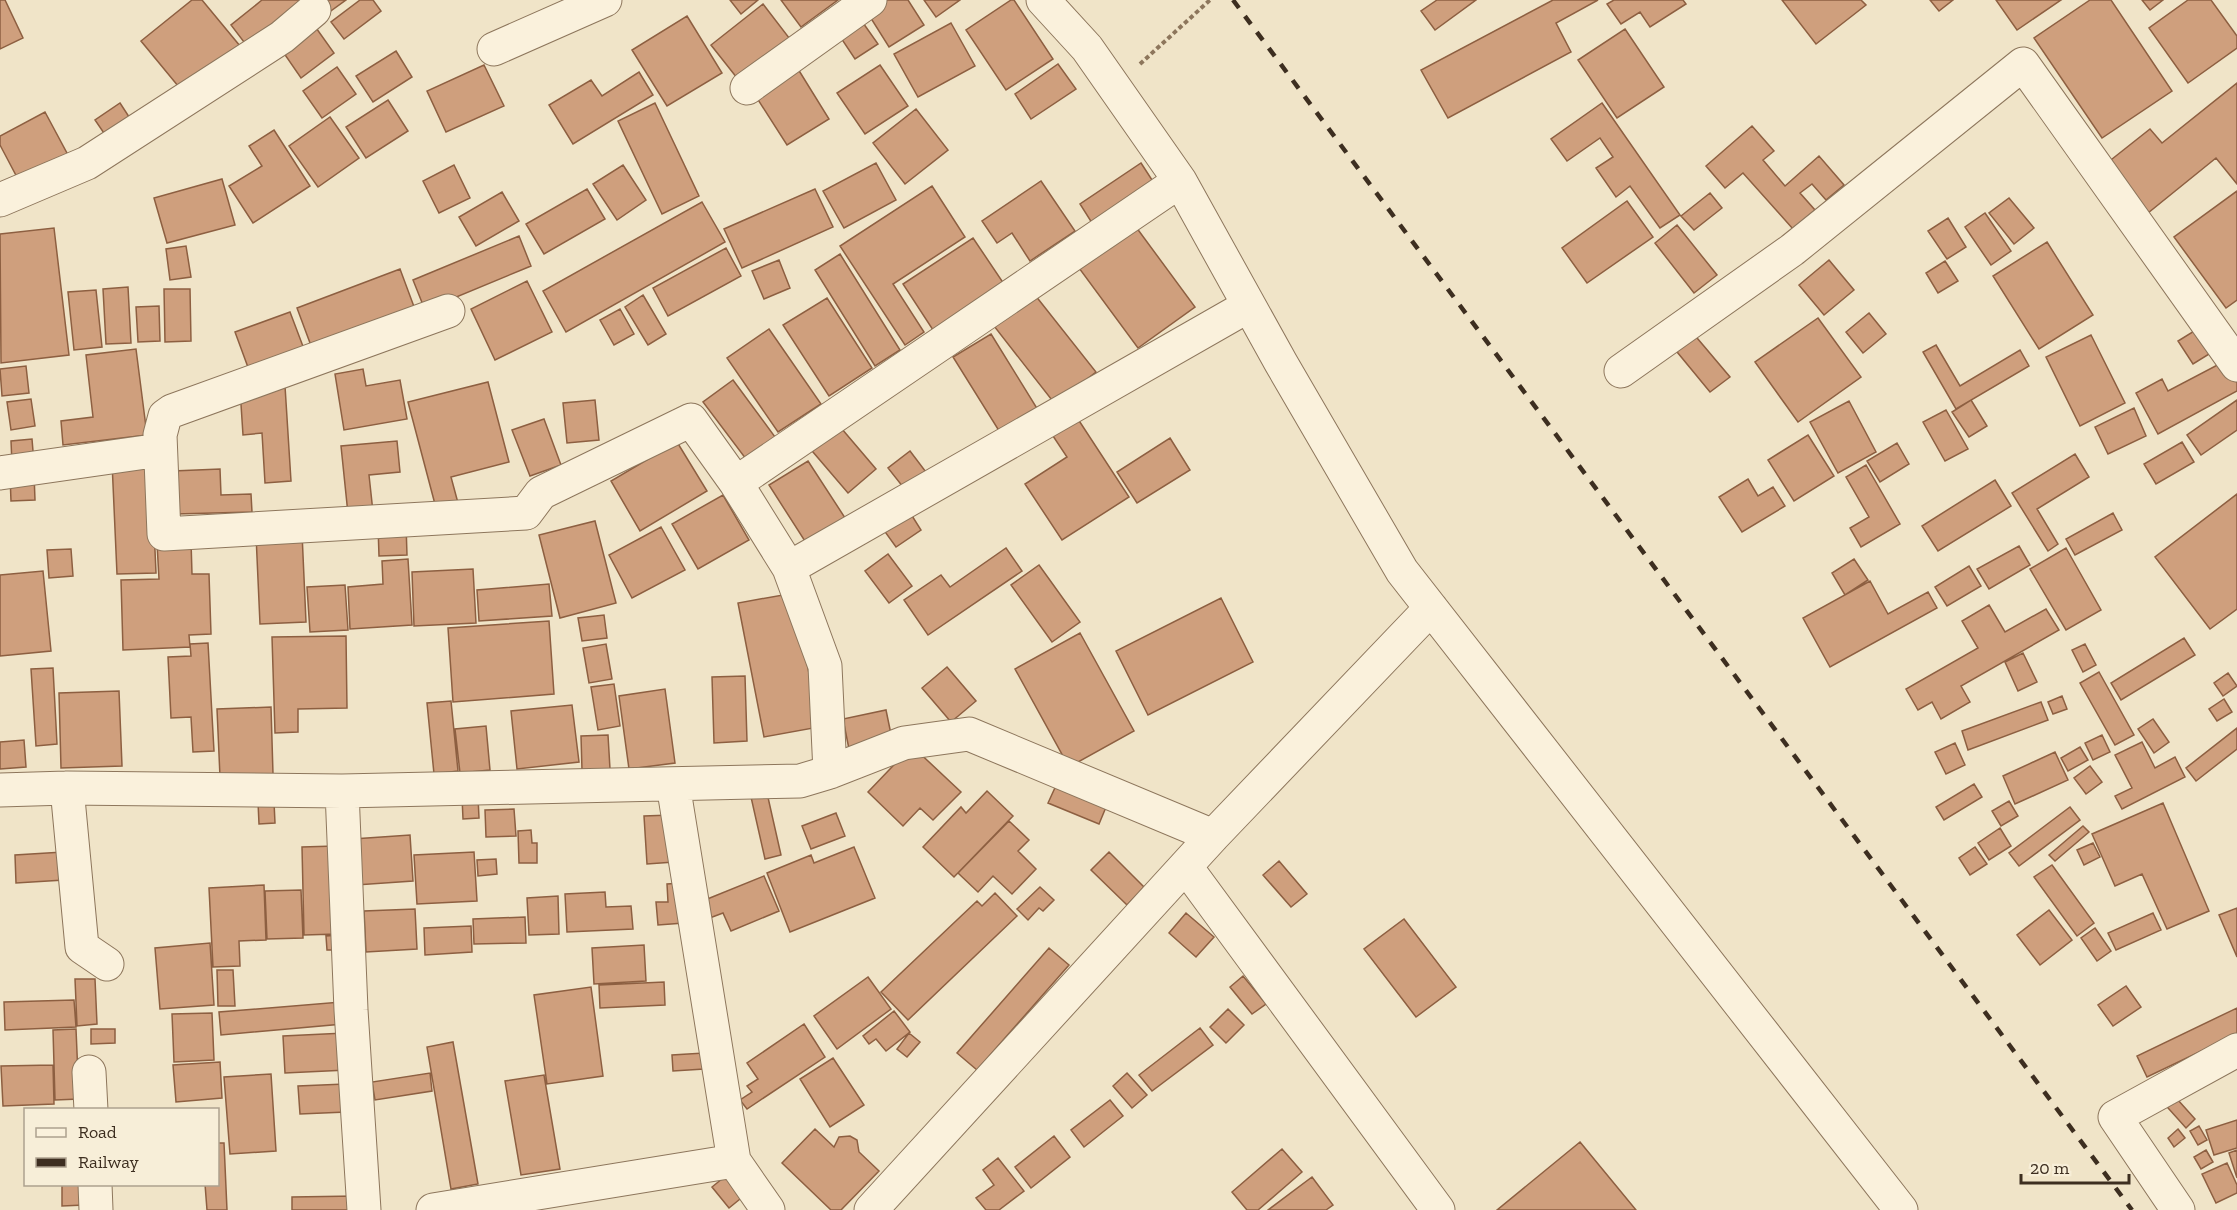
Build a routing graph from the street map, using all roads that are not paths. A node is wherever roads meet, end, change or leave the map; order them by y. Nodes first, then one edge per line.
1 (605, 0) edge
2 (870, 0) edge
3 (1044, 0) edge
4 (314, 10) dead end
5 (494, 49) dead end
6 (747, 88) dead end
7 (1180, 181) junction
8 (0, 200) edge
9 (1248, 306) junction
10 (448, 310) dead end
11 (2237, 365) edge
12 (1621, 372) dead end
13 (160, 450) junction
14 (0, 473) edge
15 (736, 483) junction
16 (789, 567) junction
17 (1431, 608) junction
18 (830, 772) junction
19 (673, 784) junction
20 (67, 788) junction
21 (0, 790) edge
22 (342, 791) junction
23 (1213, 836) junction
24 (1186, 867) junction
25 (106, 964) dead end
26 (2237, 1050) edge
27 (89, 1072) dead end
28 (91, 1108) edge
29 (734, 1161) junction
30 (94, 1186) edge
31 (96, 1210) edge
32 (363, 1210) edge
33 (433, 1210) edge
34 (768, 1210) edge
35 (871, 1210) edge
36 (1438, 1210) edge
37 (1901, 1210) edge
38 (2178, 1210) edge

1 - 5 street
2 - 6 street
3 - 7 street
4 - 8 street
7 - 9 street
7 - 15 street
9 - 16 street
9 - 17 street
10 - 13 street
11 - 12 street
13 - 14 street
13 - 15 street
15 - 16 street
16 - 18 street
17 - 23 street
17 - 37 street
18 - 19 street
18 - 23 street
19 - 22 street
19 - 29 street
20 - 21 street
20 - 22 street
20 - 25 street
22 - 32 street
23 - 24 street
24 - 35 street
24 - 36 street
26 - 38 street
27 - 28 street
29 - 33 street
29 - 34 street
30 - 31 street

